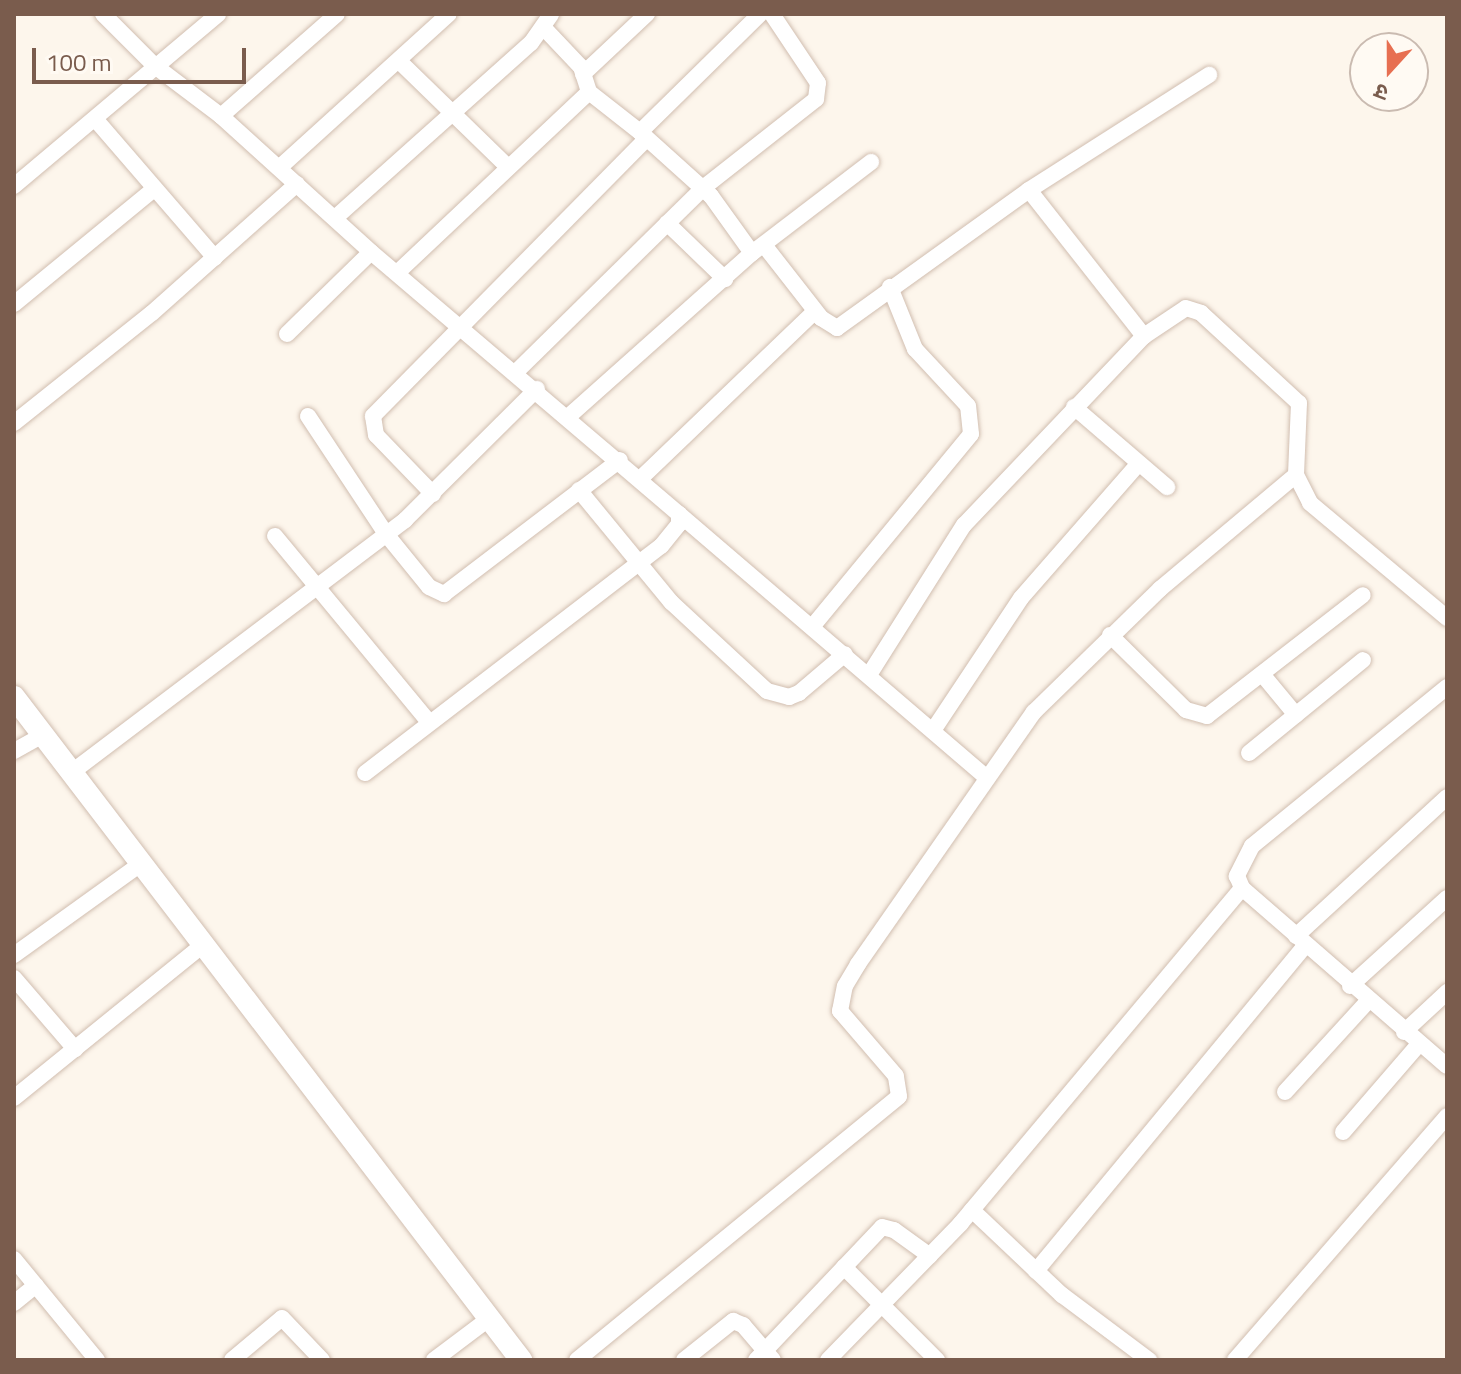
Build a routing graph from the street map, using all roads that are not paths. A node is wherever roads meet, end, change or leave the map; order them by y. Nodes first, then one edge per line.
1 (103, 14) edge
2 (218, 14) edge
3 (337, 14) edge
4 (449, 14) edge
5 (647, 14) edge
6 (760, 14) edge
7 (772, 14) edge
8 (547, 20) edge
9 (399, 61) junction
10 (155, 66) junction
11 (583, 74) junction
12 (1209, 75) dead end
13 (589, 92) junction
14 (453, 113) junction
15 (221, 116) junction
16 (96, 120) junction
17 (643, 135) junction
18 (871, 162) dead end
19 (508, 167) junction
20 (279, 168) junction
21 (297, 184) junction
22 (14, 186) edge
23 (703, 188) junction
24 (154, 189) junction
25 (1029, 190) junction
26 (335, 218) junction
27 (667, 223) junction
28 (758, 249) junction
29 (371, 252) junction
30 (215, 258) junction
31 (397, 273) junction
32 (725, 279) junction
33 (890, 287) junction
34 (14, 304) edge
35 (815, 311) junction
36 (464, 326) junction
37 (287, 334) dead end
38 (1144, 336) junction
39 (516, 372) junction
40 (537, 389) junction
41 (1074, 407) junction
42 (308, 416) dead end
43 (569, 416) junction
44 (14, 423) edge
45 (620, 460) junction
46 (1139, 463) junction
47 (1296, 475) junction
48 (641, 478) junction
49 (1167, 487) dead end
50 (579, 490) junction
51 (433, 494) junction
52 (679, 514) junction
53 (386, 534) junction
54 (275, 536) dead end
55 (636, 564) junction
56 (314, 586) junction
57 (1363, 595) dead end
58 (1444, 610) edge
59 (812, 627) junction
60 (1110, 635) junction
61 (845, 654) junction
62 (1363, 660) dead end
63 (1262, 674) junction
64 (869, 675) junction
65 (1447, 687) edge
66 (14, 697) edge
67 (1296, 715) junction
68 (428, 721) junction
69 (934, 729) junction
70 (43, 735) junction
71 (14, 751) edge
72 (1249, 753) dead end
73 (72, 772) junction
74 (365, 773) dead end
75 (985, 776) junction
76 (1447, 797) edge
77 (142, 863) junction
78 (1242, 888) junction
79 (1447, 898) edge
80 (1301, 940) junction
81 (204, 944) junction
82 (14, 955) edge
83 (14, 978) edge
84 (1350, 986) junction
85 (1447, 992) edge
86 (1368, 1001) junction
87 (1404, 1032) junction
88 (1419, 1044) junction
89 (75, 1049) junction
90 (1447, 1066) edge
91 (1285, 1092) dead end
92 (16, 1093) edge
93 (1447, 1116) edge
94 (1343, 1132) dead end
95 (972, 1210) junction
96 (930, 1256) junction
97 (14, 1259) edge
98 (844, 1267) junction
99 (1036, 1271) junction
100 (36, 1285) junction
101 (884, 1301) junction
102 (14, 1303) edge
103 (490, 1318) junction
104 (89, 1357) edge
105 (765, 1357) edge
106 (232, 1360) edge
107 (322, 1360) edge
108 (434, 1360) edge
109 (521, 1360) edge
110 (577, 1360) edge
111 (684, 1360) edge
112 (828, 1360) edge
113 (937, 1360) edge
114 (1149, 1360) edge
115 (1235, 1360) edge

1 - 10 street
2 - 10 street
3 - 15 street
4 - 9 street
5 - 11 street
6 - 17 street
7 - 23 street
8 - 11 street
8 - 14 street
9 - 14 street
9 - 20 street
10 - 15 street
10 - 16 street
11 - 13 street
12 - 25 street
13 - 17 street
13 - 19 street
14 - 19 street
14 - 26 street
15 - 20 street
16 - 22 street
16 - 24 street
17 - 23 street
17 - 36 street
18 - 28 street
19 - 31 street
20 - 21 street
21 - 26 street
21 - 30 street
23 - 27 street
23 - 28 street
24 - 30 street
24 - 34 street
25 - 33 street
25 - 38 street
26 - 29 street
27 - 32 street
27 - 39 street
28 - 32 street
28 - 35 street
29 - 31 street
29 - 37 street
30 - 44 street
31 - 36 street
32 - 43 street
33 - 35 street
33 - 59 street
35 - 48 street
36 - 39 street
36 - 51 street
38 - 41 street
38 - 47 street
39 - 40 street
40 - 43 street
40 - 51 street
41 - 46 street
41 - 64 street
42 - 53 street
43 - 45 street
45 - 48 street
45 - 50 street
46 - 49 street
46 - 69 street
47 - 58 street
47 - 60 street
48 - 52 street
50 - 53 street
50 - 55 street
51 - 53 street
52 - 55 street
52 - 59 street
53 - 56 street
54 - 56 street
55 - 61 street
55 - 68 street
56 - 68 street
56 - 73 street
57 - 63 street
59 - 61 street
60 - 63 street
60 - 75 street
61 - 64 street
62 - 67 street
63 - 67 street
64 - 69 street
65 - 78 street
66 - 70 street
67 - 72 street
68 - 74 street
69 - 75 street
70 - 71 street
70 - 73 street
73 - 77 street
75 - 110 street
76 - 80 street
77 - 81 street
77 - 82 street
78 - 80 street
78 - 95 street
79 - 84 street
80 - 84 street
80 - 99 street
81 - 89 street
81 - 103 street
83 - 89 street
84 - 86 street
85 - 87 street
86 - 87 street
86 - 91 street
87 - 88 street
88 - 90 street
88 - 94 street
89 - 92 street
93 - 115 street
95 - 96 street
95 - 99 street
96 - 98 street
96 - 101 street
97 - 100 street
98 - 101 street
98 - 105 street
99 - 114 street
100 - 102 street
100 - 104 street
101 - 112 street
101 - 113 street
103 - 108 street
103 - 109 street
105 - 111 street
106 - 107 street

